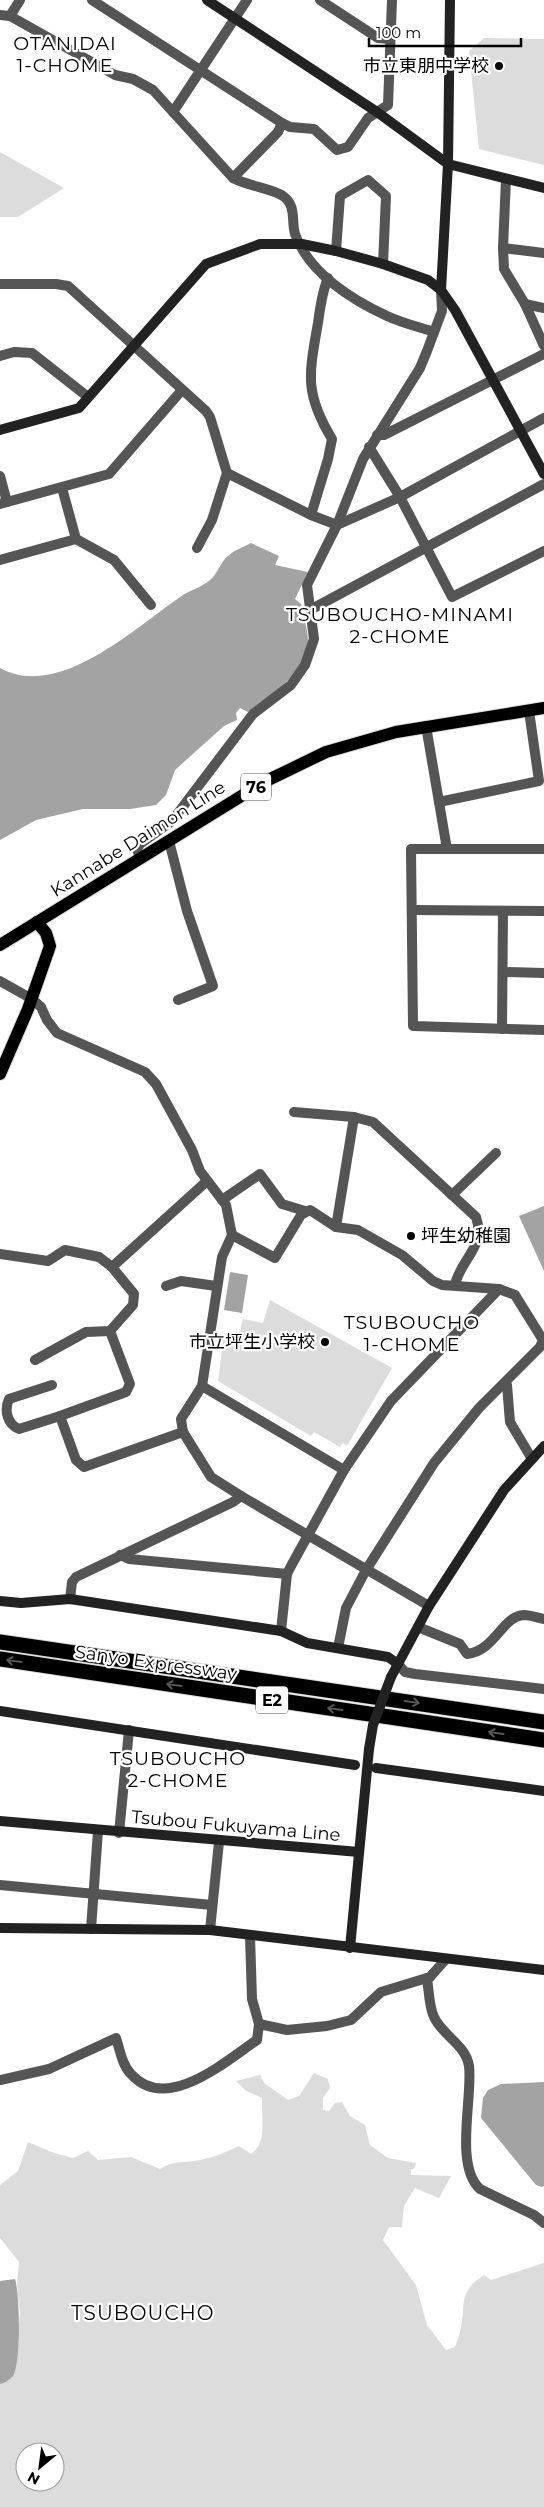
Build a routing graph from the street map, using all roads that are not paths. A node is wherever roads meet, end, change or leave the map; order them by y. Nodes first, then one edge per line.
1 (20, 0) edge
2 (92, 0) edge
3 (206, 0) edge
4 (247, 0) edge
5 (320, 0) edge
6 (392, 0) edge
7 (450, 0) edge
8 (5, 15) edge
9 (235, 18) junction
10 (390, 39) junction
11 (201, 71) junction
12 (174, 112) junction
13 (377, 112) junction
14 (282, 123) junction
15 (448, 164) junction
16 (233, 178) junction
17 (506, 179) junction
18 (544, 188) edge
19 (302, 244) junction
20 (502, 248) junction
21 (336, 251) junction
22 (544, 253) edge
23 (383, 264) junction
24 (328, 278) junction
25 (0, 284) edge
26 (441, 290) junction
27 (525, 304) junction
28 (544, 308) edge
29 (434, 332) junction
30 (135, 345) junction
31 (544, 346) edge
32 (544, 354) edge
33 (0, 356) edge
34 (493, 379) junction
35 (182, 390) junction
36 (88, 397) junction
37 (544, 418) edge
38 (0, 430) edge
39 (520, 431) junction
40 (377, 435) junction
41 (369, 446) junction
42 (227, 472) junction
43 (544, 474) edge
44 (0, 476) edge
45 (544, 484) edge
46 (62, 488) junction
47 (400, 497) junction
48 (3, 503) edge
49 (311, 515) junction
50 (337, 525) junction
51 (76, 539) junction
52 (197, 548) dead end
53 (426, 549) junction
54 (544, 551) edge
55 (0, 560) edge
56 (151, 606) dead end
57 (310, 610) junction
58 (544, 708) edge
59 (529, 711) junction
60 (426, 726) junction
61 (439, 802) junction
62 (169, 840) junction
63 (544, 849) edge
64 (447, 850) junction
65 (140, 858) junction
66 (412, 910) junction
67 (503, 911) junction
68 (544, 911) edge
69 (37, 922) junction
70 (0, 945) edge
71 (503, 972) junction
72 (544, 973) edge
73 (0, 982) edge
74 (32, 999) junction
75 (178, 1000) dead end
76 (502, 1029) junction
77 (544, 1030) edge
78 (0, 1074) edge
79 (294, 1112) dead end
80 (354, 1117) junction
81 (496, 1153) dead end
82 (206, 1181) junction
83 (452, 1195) junction
84 (222, 1200) junction
85 (305, 1211) junction
86 (336, 1227) junction
87 (232, 1235) junction
88 (0, 1254) edge
89 (112, 1267) junction
90 (455, 1284) junction
91 (166, 1286) dead end
92 (216, 1286) junction
93 (499, 1289) junction
94 (110, 1330) junction
95 (35, 1360) dead end
96 (505, 1383) junction
97 (52, 1385) dead end
98 (202, 1386) junction
99 (60, 1416) junction
100 (183, 1432) junction
101 (544, 1446) edge
102 (532, 1459) junction
103 (344, 1470) junction
104 (241, 1496) junction
105 (307, 1536) junction
106 (120, 1555) junction
107 (366, 1570) junction
108 (287, 1574) junction
109 (70, 1599) junction
110 (0, 1601) edge
111 (429, 1606) junction
112 (544, 1619) edge
113 (418, 1627) junction
114 (281, 1631) junction
115 (0, 1642) edge
116 (338, 1648) junction
117 (0, 1659) edge
118 (398, 1664) junction
119 (544, 1689) edge
120 (0, 1711) edge
121 (544, 1722) edge
122 (129, 1730) junction
123 (544, 1740) edge
124 (355, 1765) dead end
125 (376, 1768) dead end
126 (544, 1791) edge
127 (0, 1821) edge
128 (98, 1831) junction
129 (119, 1833) junction
130 (219, 1842) junction
131 (359, 1852) junction
132 (0, 1885) edge
133 (94, 1893) junction
134 (212, 1905) junction
135 (0, 1928) edge
136 (91, 1929) junction
137 (210, 1930) junction
138 (250, 1936) junction
139 (350, 1948) junction
140 (446, 1959) junction
141 (544, 1970) edge
142 (430, 1977) junction
143 (259, 2024) junction
144 (0, 2080) edge
145 (544, 2223) edge

1 - 8 street
2 - 11 street
3 - 9 street
4 - 9 street
5 - 10 street
6 - 10 street
7 - 15 street
8 - 12 street
9 - 11 street
9 - 13 street
10 - 13 street
11 - 12 street
11 - 14 street
12 - 16 street
13 - 14 street
13 - 15 street
14 - 16 street
15 - 17 street
15 - 26 street
16 - 19 street
17 - 18 street
17 - 20 street
19 - 21 street
19 - 24 street
19 - 30 street
20 - 22 street
20 - 27 street
21 - 23 street
21 - 23 street
23 - 26 street
24 - 29 street
24 - 49 street
25 - 30 street
26 - 29 street
26 - 34 street
27 - 28 street
27 - 31 street
29 - 40 street
30 - 35 street
30 - 36 street
32 - 34 street
33 - 36 street
34 - 39 street
34 - 40 street
35 - 42 street
35 - 46 street
36 - 38 street
37 - 39 street
39 - 43 street
39 - 47 street
40 - 41 street
41 - 47 street
41 - 50 street
42 - 49 street
42 - 52 street
44 - 48 street
45 - 53 street
46 - 48 street
46 - 51 street
47 - 50 street
47 - 53 street
49 - 50 street
50 - 57 street
51 - 55 street
51 - 56 street
53 - 54 street
53 - 57 street
57 - 65 street
58 - 59 main road, Kannabe Daimon Line / 76
59 - 60 main road, Kannabe Daimon Line / 76
59 - 61 street
60 - 61 street
60 - 62 main road, Kannabe Daimon Line / 76
61 - 64 street
62 - 65 main road, Kannabe Daimon Line / 76
62 - 75 street
63 - 64 street
64 - 66 street
65 - 69 main road, Kannabe Daimon Line / 76
66 - 67 street
66 - 76 street
67 - 68 street
67 - 71 street
69 - 70 main road, Kannabe Daimon Line / 76
69 - 74 main road
71 - 72 street
71 - 76 street
73 - 74 street
74 - 78 main road
74 - 82 street
76 - 77 street
79 - 80 street
80 - 83 street
80 - 86 street
81 - 83 street
82 - 84 street
82 - 89 street
83 - 90 street
84 - 85 street
84 - 87 street
85 - 86 street
85 - 87 street
86 - 90 street
87 - 92 street
88 - 89 street
89 - 94 street
90 - 93 street
91 - 92 street
92 - 98 street
93 - 96 street
93 - 103 street
94 - 95 street
94 - 99 street
96 - 102 street
96 - 107 street
97 - 99 street
98 - 100 street
98 - 103 street
99 - 100 street
100 - 104 street
101 - 102 street
102 - 111 street
103 - 105 street
104 - 105 street
104 - 106 street
105 - 107 street
105 - 108 street
106 - 108 street
106 - 109 street
107 - 111 street
107 - 116 street
108 - 114 street
109 - 110 street
109 - 114 street
111 - 113 street
112 - 113 street
113 - 118 street
114 - 116 street
115 -> 121 highway, Sanyo Expressway / E2
116 - 118 street
123 -> 117 highway, Sanyo Expressway / E2
118 - 119 street
118 - 131 street, bridge
120 - 122 street
122 - 124 street
122 - 129 street
125 - 126 street
127 - 128 street, Tsubou Fukuyama Line
128 - 129 street, Tsubou Fukuyama Line
128 - 133 street
129 - 130 street, Tsubou Fukuyama Line
130 - 131 street, Tsubou Fukuyama Line
130 - 134 street
131 - 139 street, Tsubou Fukuyama Line
132 - 133 street
133 - 134 street
133 - 136 street
134 - 137 street
135 - 136 street
136 - 137 street
137 - 138 street
138 - 139 street
138 - 143 street
139 - 140 street
140 - 141 street
140 - 142 street
142 - 143 street
142 - 145 street
143 - 144 street

